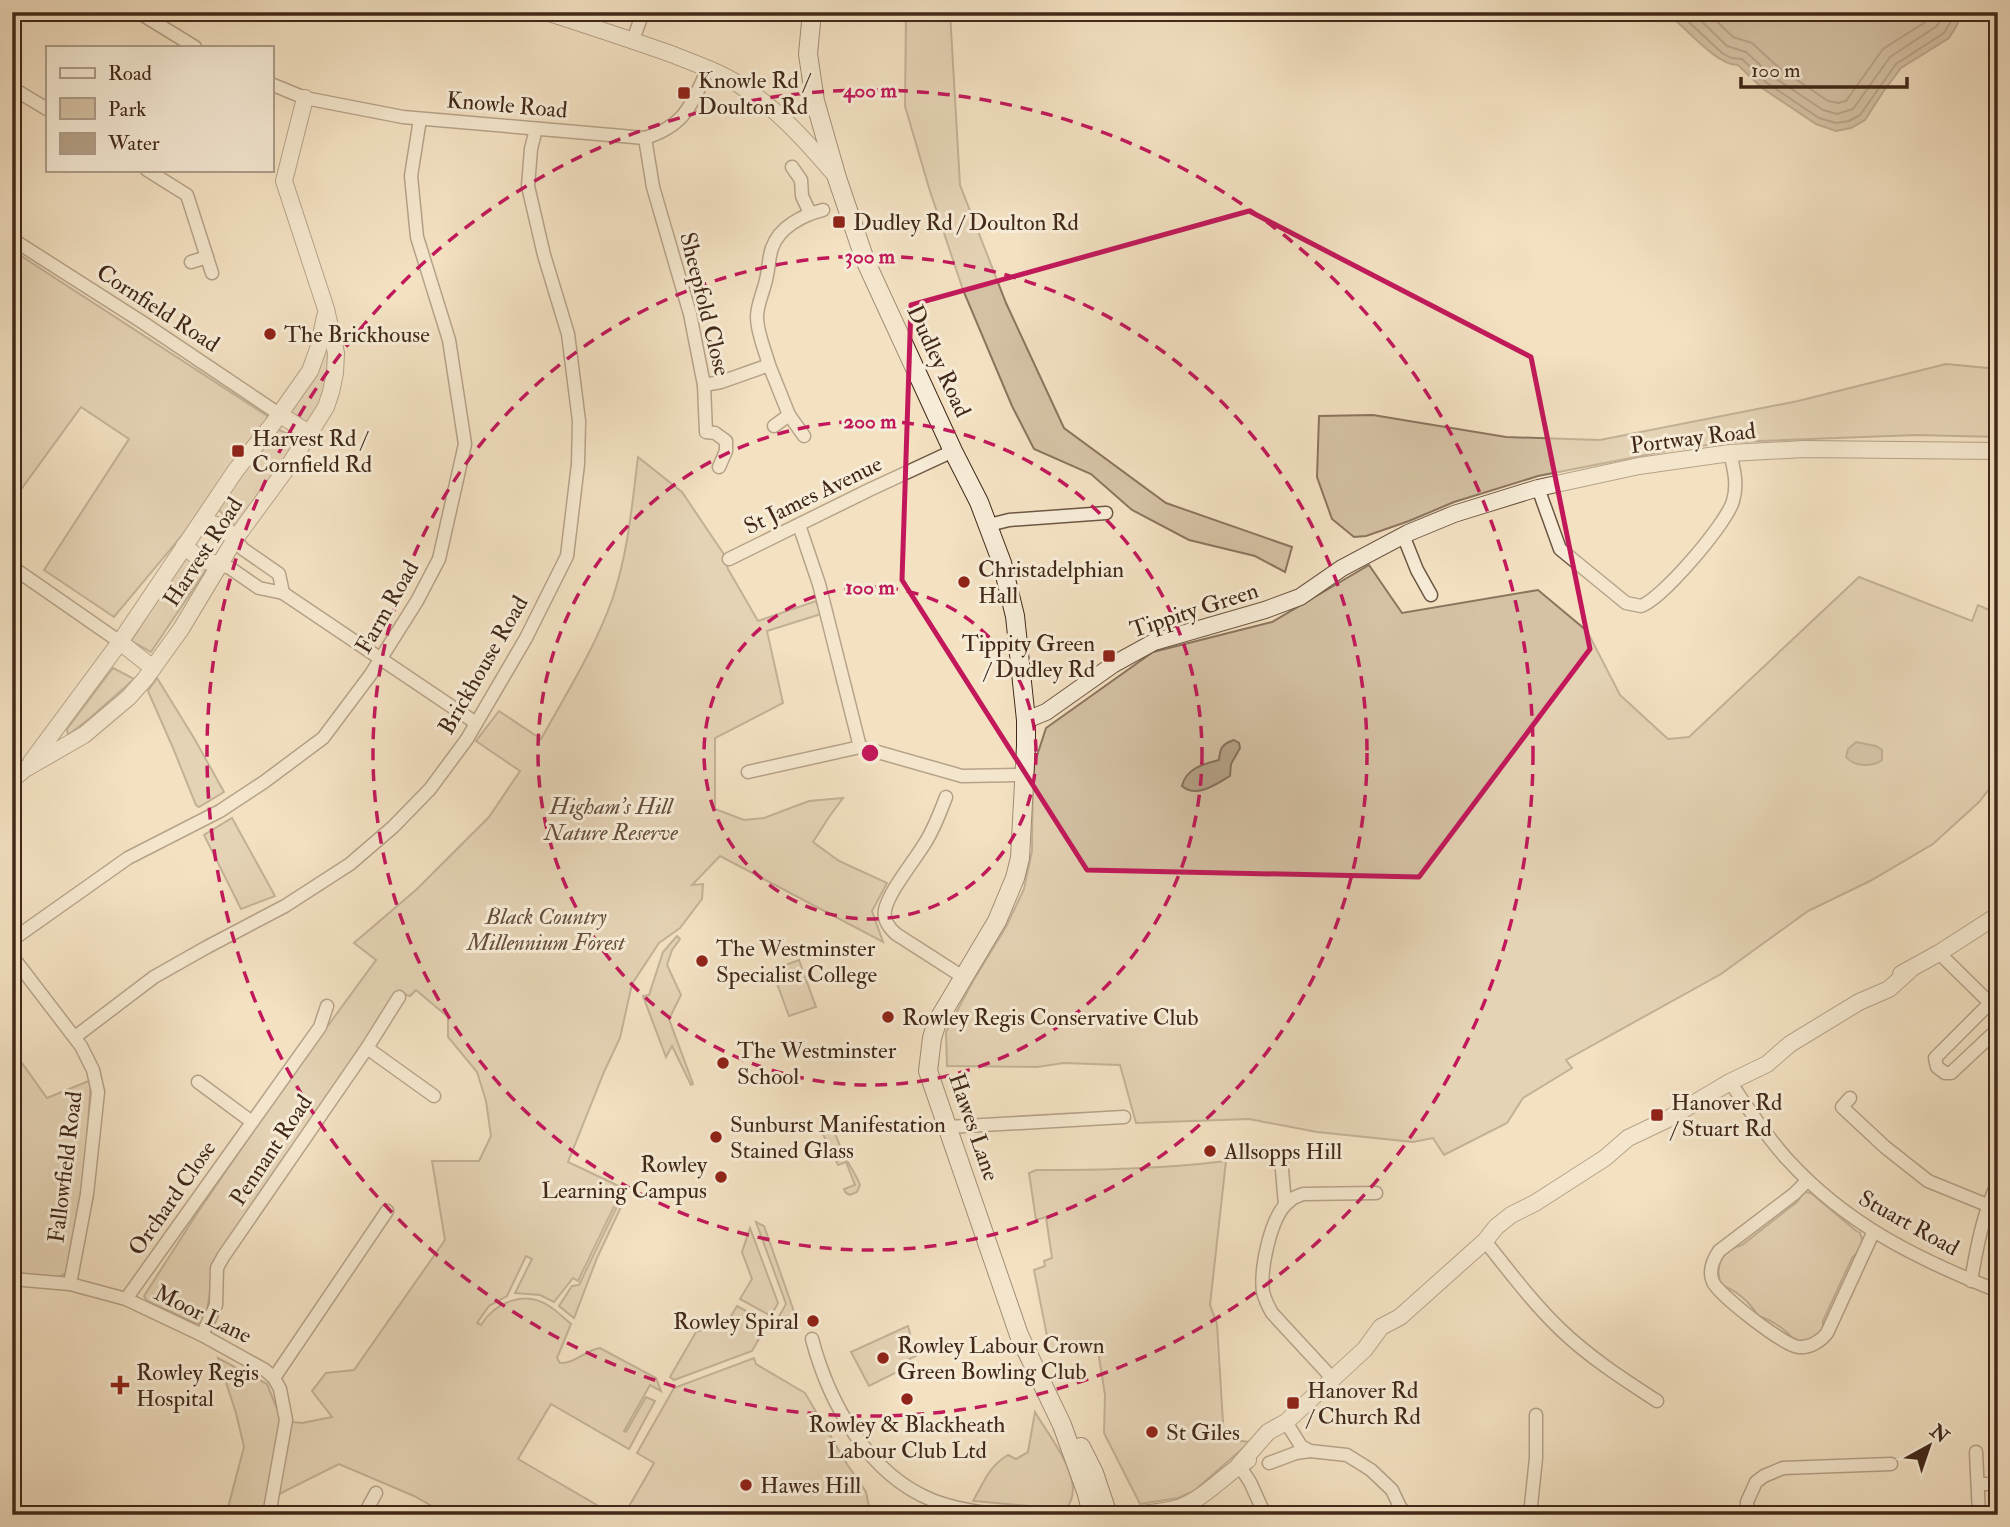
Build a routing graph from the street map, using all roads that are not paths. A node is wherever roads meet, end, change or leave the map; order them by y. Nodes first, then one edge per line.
1 (138, 12) edge
2 (546, 12) edge
3 (643, 12) edge
4 (812, 12) edge
5 (634, 40) junction
6 (193, 46) edge
7 (708, 69) junction
8 (273, 85) edge
9 (12, 88) edge
10 (305, 98) junction
11 (46, 108) edge
12 (420, 119) junction
13 (536, 129) junction
14 (645, 138) junction
15 (792, 167) dead end
16 (150, 172) edge
17 (837, 177) junction
18 (12, 239) edge
19 (207, 257) junction
20 (191, 262) dead end
21 (212, 273) dead end
22 (326, 309) junction
23 (769, 365) junction
24 (704, 385) junction
25 (279, 414) junction
26 (789, 415) junction
27 (774, 426) dead end
28 (310, 434) junction
29 (804, 436) dead end
30 (953, 451) junction
31 (1998, 451) edge
32 (1730, 453) junction
33 (719, 467) dead end
34 (1538, 488) junction
35 (1105, 513) dead end
36 (202, 520) junction
37 (989, 525) junction
38 (799, 526) junction
39 (1403, 535) junction
40 (235, 539) junction
41 (184, 546) junction
42 (729, 559) dead end
43 (220, 565) junction
44 (12, 568) edge
45 (1342, 568) joint
46 (282, 593) junction
47 (1431, 595) dead end
48 (120, 642) junction
49 (381, 659) junction
50 (153, 667) junction
51 (1026, 720) junction
52 (476, 723) junction
53 (860, 747) junction
54 (25, 769) junction
55 (748, 772) dead end
56 (1024, 775) junction
57 (12, 780) edge
58 (946, 797) dead end
59 (1998, 915) edge
60 (12, 940) edge
61 (1939, 953) junction
62 (12, 956) edge
63 (963, 976) junction
64 (399, 997) dead end
65 (327, 1006) dead end
66 (1993, 1008) edge
67 (1998, 1029) edge
68 (75, 1037) junction
69 (367, 1048) junction
70 (198, 1082) dead end
71 (1730, 1082) junction
72 (434, 1096) dead end
73 (1850, 1098) dead end
74 (1110, 1102) dead end
75 (252, 1122) junction
76 (948, 1127) junction
77 (1281, 1158) dead end
78 (1807, 1181) junction
79 (1998, 1182) edge
80 (1376, 1194) dead end
81 (1285, 1205) junction
82 (1987, 1205) junction
83 (387, 1211) dead end
84 (1874, 1233) junction
85 (1485, 1241) junction
86 (12, 1279) edge
87 (1971, 1281) junction
88 (70, 1284) junction
89 (1998, 1291) edge
90 (126, 1299) junction
91 (202, 1335) junction
92 (812, 1339) dead end
93 (274, 1378) junction
94 (1333, 1378) junction
95 (1046, 1391) junction
96 (1657, 1401) dead end
97 (1536, 1415) dead end
98 (1286, 1422) junction
99 (1310, 1451) junction
100 (1976, 1452) dead end
101 (1269, 1463) dead end
102 (1891, 1464) dead end
103 (1239, 1465) junction
104 (1978, 1484) junction
105 (1998, 1484) edge
106 (376, 1493) dead end
107 (1402, 1512) edge
108 (269, 1515) edge
109 (365, 1515) edge
110 (1006, 1515) edge
111 (1092, 1515) edge
112 (1108, 1515) edge
113 (1132, 1515) edge
114 (1265, 1515) edge
115 (1530, 1515) edge
116 (1747, 1515) edge
117 (1979, 1515) edge

1 - 6 street
2 - 5 street
3 - 5 street
4 - 17 main road, Dudley Road
5 - 7 street
7 - 14 street
7 - 17 street
8 - 10 street, Knowle Road
9 - 11 street
10 - 12 street, Knowle Road
10 - 22 street, Harvest Road
12 - 13 street, Knowle Road
12 - 49 street, Farm Road
13 - 14 street, Knowle Road
13 - 52 street, Brickhouse Road
14 - 24 street, Sheepfold Close
15 - 23 street
16 - 19 street
17 - 30 main road, Dudley Road
18 - 25 street, Cornfield Road
19 - 20 street
19 - 21 street
22 - 25 street, Harvest Road
22 - 28 street, Harvest Road
23 - 24 street
23 - 26 street
24 - 33 street, Sheepfold Close
25 - 28 street
25 - 36 street, Harvest Road
26 - 27 street
26 - 29 street
28 - 40 street, Harvest Road
30 - 37 main road, Dudley Road
30 - 38 street, St James Avenue
31 - 32 street, Portway Road
32 - 34 street, Portway Road
32 - 34 street
34 - 39 street, Portway Road
35 - 37 street
36 - 40 street
36 - 41 street, Harvest Road
37 - 51 main road, Dudley Road
38 - 42 street, St James Avenue
38 - 53 street
39 - 45 street, Portway Road
39 - 47 street
40 - 43 street, Harvest Road
40 - 46 street
41 - 43 street
41 - 48 street, Harvest Road
43 - 46 street
43 - 50 street, Harvest Road
44 - 48 street
45 - 51 street, Tippity Green
46 - 49 street
48 - 50 street
48 - 54 street, Harvest Road
49 - 52 street
49 - 60 street, Farm Road
50 - 54 street, Harvest Road
51 - 56 main road, Hawes Lane
52 - 68 street, Brickhouse Road
53 - 55 street
53 - 56 street
54 - 57 street, Harvest Road
56 - 63 main road, Hawes Lane
58 - 63 street
59 - 61 street
61 - 66 street
61 - 71 street
62 - 68 street, Fallowfield Road
63 - 76 main road, Hawes Lane
64 - 69 street, Pennant Road
65 - 75 street, Orchard Close
66 - 67 street
68 - 88 street, Fallowfield Road
69 - 72 street
69 - 91 street, Pennant Road
70 - 75 street
71 - 78 street, Stuart Road
71 - 85 street
73 - 82 street
74 - 76 street
75 - 90 street, Orchard Close
76 - 95 main road, Hawes Lane
77 - 81 street
78 - 84 street, Stuart Road
78 - 84 street
79 - 82 street
80 - 81 street
81 - 94 street
82 - 87 street
83 - 93 street
84 - 87 street, Stuart Road
85 - 94 street
85 - 96 street
86 - 88 street, Moor Lane
87 - 89 street, Stuart Road
88 - 90 street, Moor Lane
90 - 91 street, Moor Lane
91 - 93 street, Moor Lane
92 - 110 street
93 - 108 street
94 - 98 street
95 - 111 main road, Hawes Lane
95 - 112 main road, Hawes Lane
97 - 115 street
98 - 99 street
98 - 103 street
99 - 101 street
99 - 107 street
100 - 104 street
102 - 116 street
103 - 113 street
103 - 114 street
104 - 105 street
104 - 117 street
106 - 109 street

